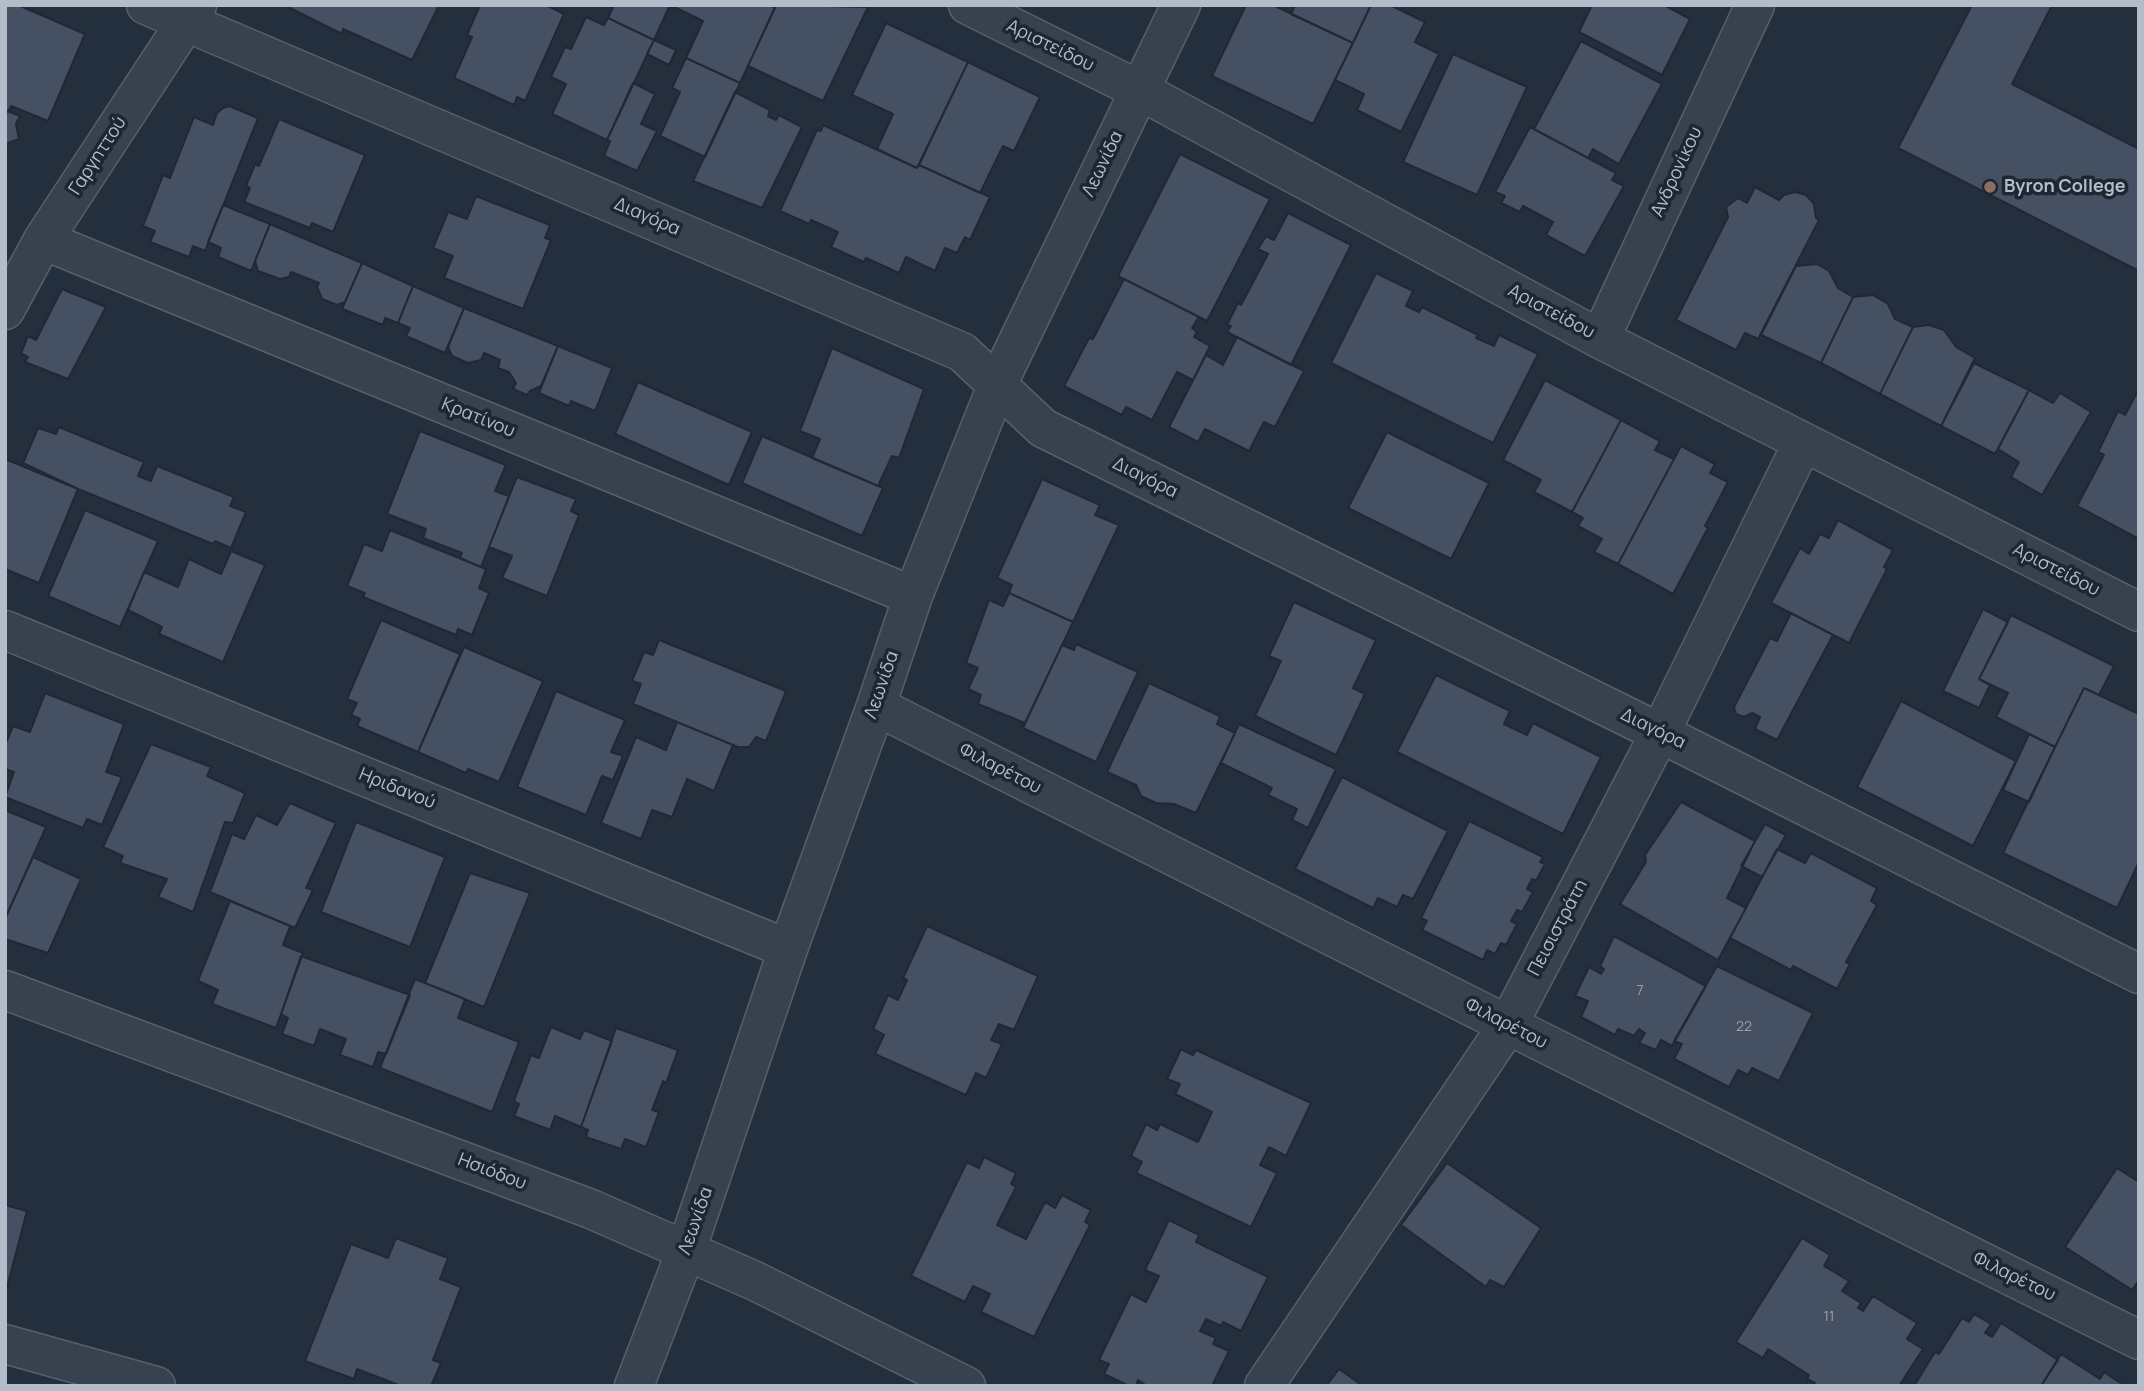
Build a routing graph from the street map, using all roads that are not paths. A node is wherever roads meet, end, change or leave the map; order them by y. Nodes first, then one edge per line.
1 (146, 5) edge
2 (968, 5) edge
3 (1181, 5) edge
4 (1755, 5) edge
5 (192, 13) edge
6 (1139, 90) junction
7 (43, 240) junction
8 (5, 310) edge
9 (1600, 339) junction
10 (998, 383) junction
11 (1802, 442) junction
12 (913, 596) junction
13 (2139, 612) edge
14 (5, 630) edge
15 (876, 706) junction
16 (1660, 733) junction
17 (788, 949) junction
18 (2139, 974) edge
19 (5, 990) edge
20 (1508, 1025) junction
21 (686, 1251) junction
22 (2139, 1340) edge
23 (5, 1344) edge
24 (156, 1386) edge
25 (634, 1386) edge
26 (966, 1386) edge
27 (1264, 1386) edge

1 - 5 street, Διαγόρα
2 - 6 street, Αριστείδου
3 - 6 street, Λεωνίδα
4 - 9 street, Ανδρονίκου
5 - 7 street, Γαργηττού
5 - 10 street, Διαγόρα
6 - 9 street, Αριστείδου
6 - 10 street, Λεωνίδα
7 - 8 street, Γαργηττού
7 - 12 street, Κρατίνου
9 - 11 street, Αριστείδου
10 - 12 street, Λεωνίδα
10 - 16 street, Διαγόρα
11 - 13 street, Αριστείδου
11 - 16 street, Πεισιστράτη
12 - 15 street, Λεωνίδα
14 - 17 street, Ηριδανού
15 - 17 street, Λεωνίδα
15 - 20 street, Φιλαρέτου
16 - 18 street, Διαγόρα
16 - 20 street, Πεισιστράτη
17 - 21 street, Λεωνίδα
19 - 21 street, Ησιόδου
20 - 22 street, Φιλαρέτου
20 - 27 street, Πεισιστράτη
21 - 25 street, Λεωνίδα
21 - 26 street, Ησιόδου
23 - 24 street

